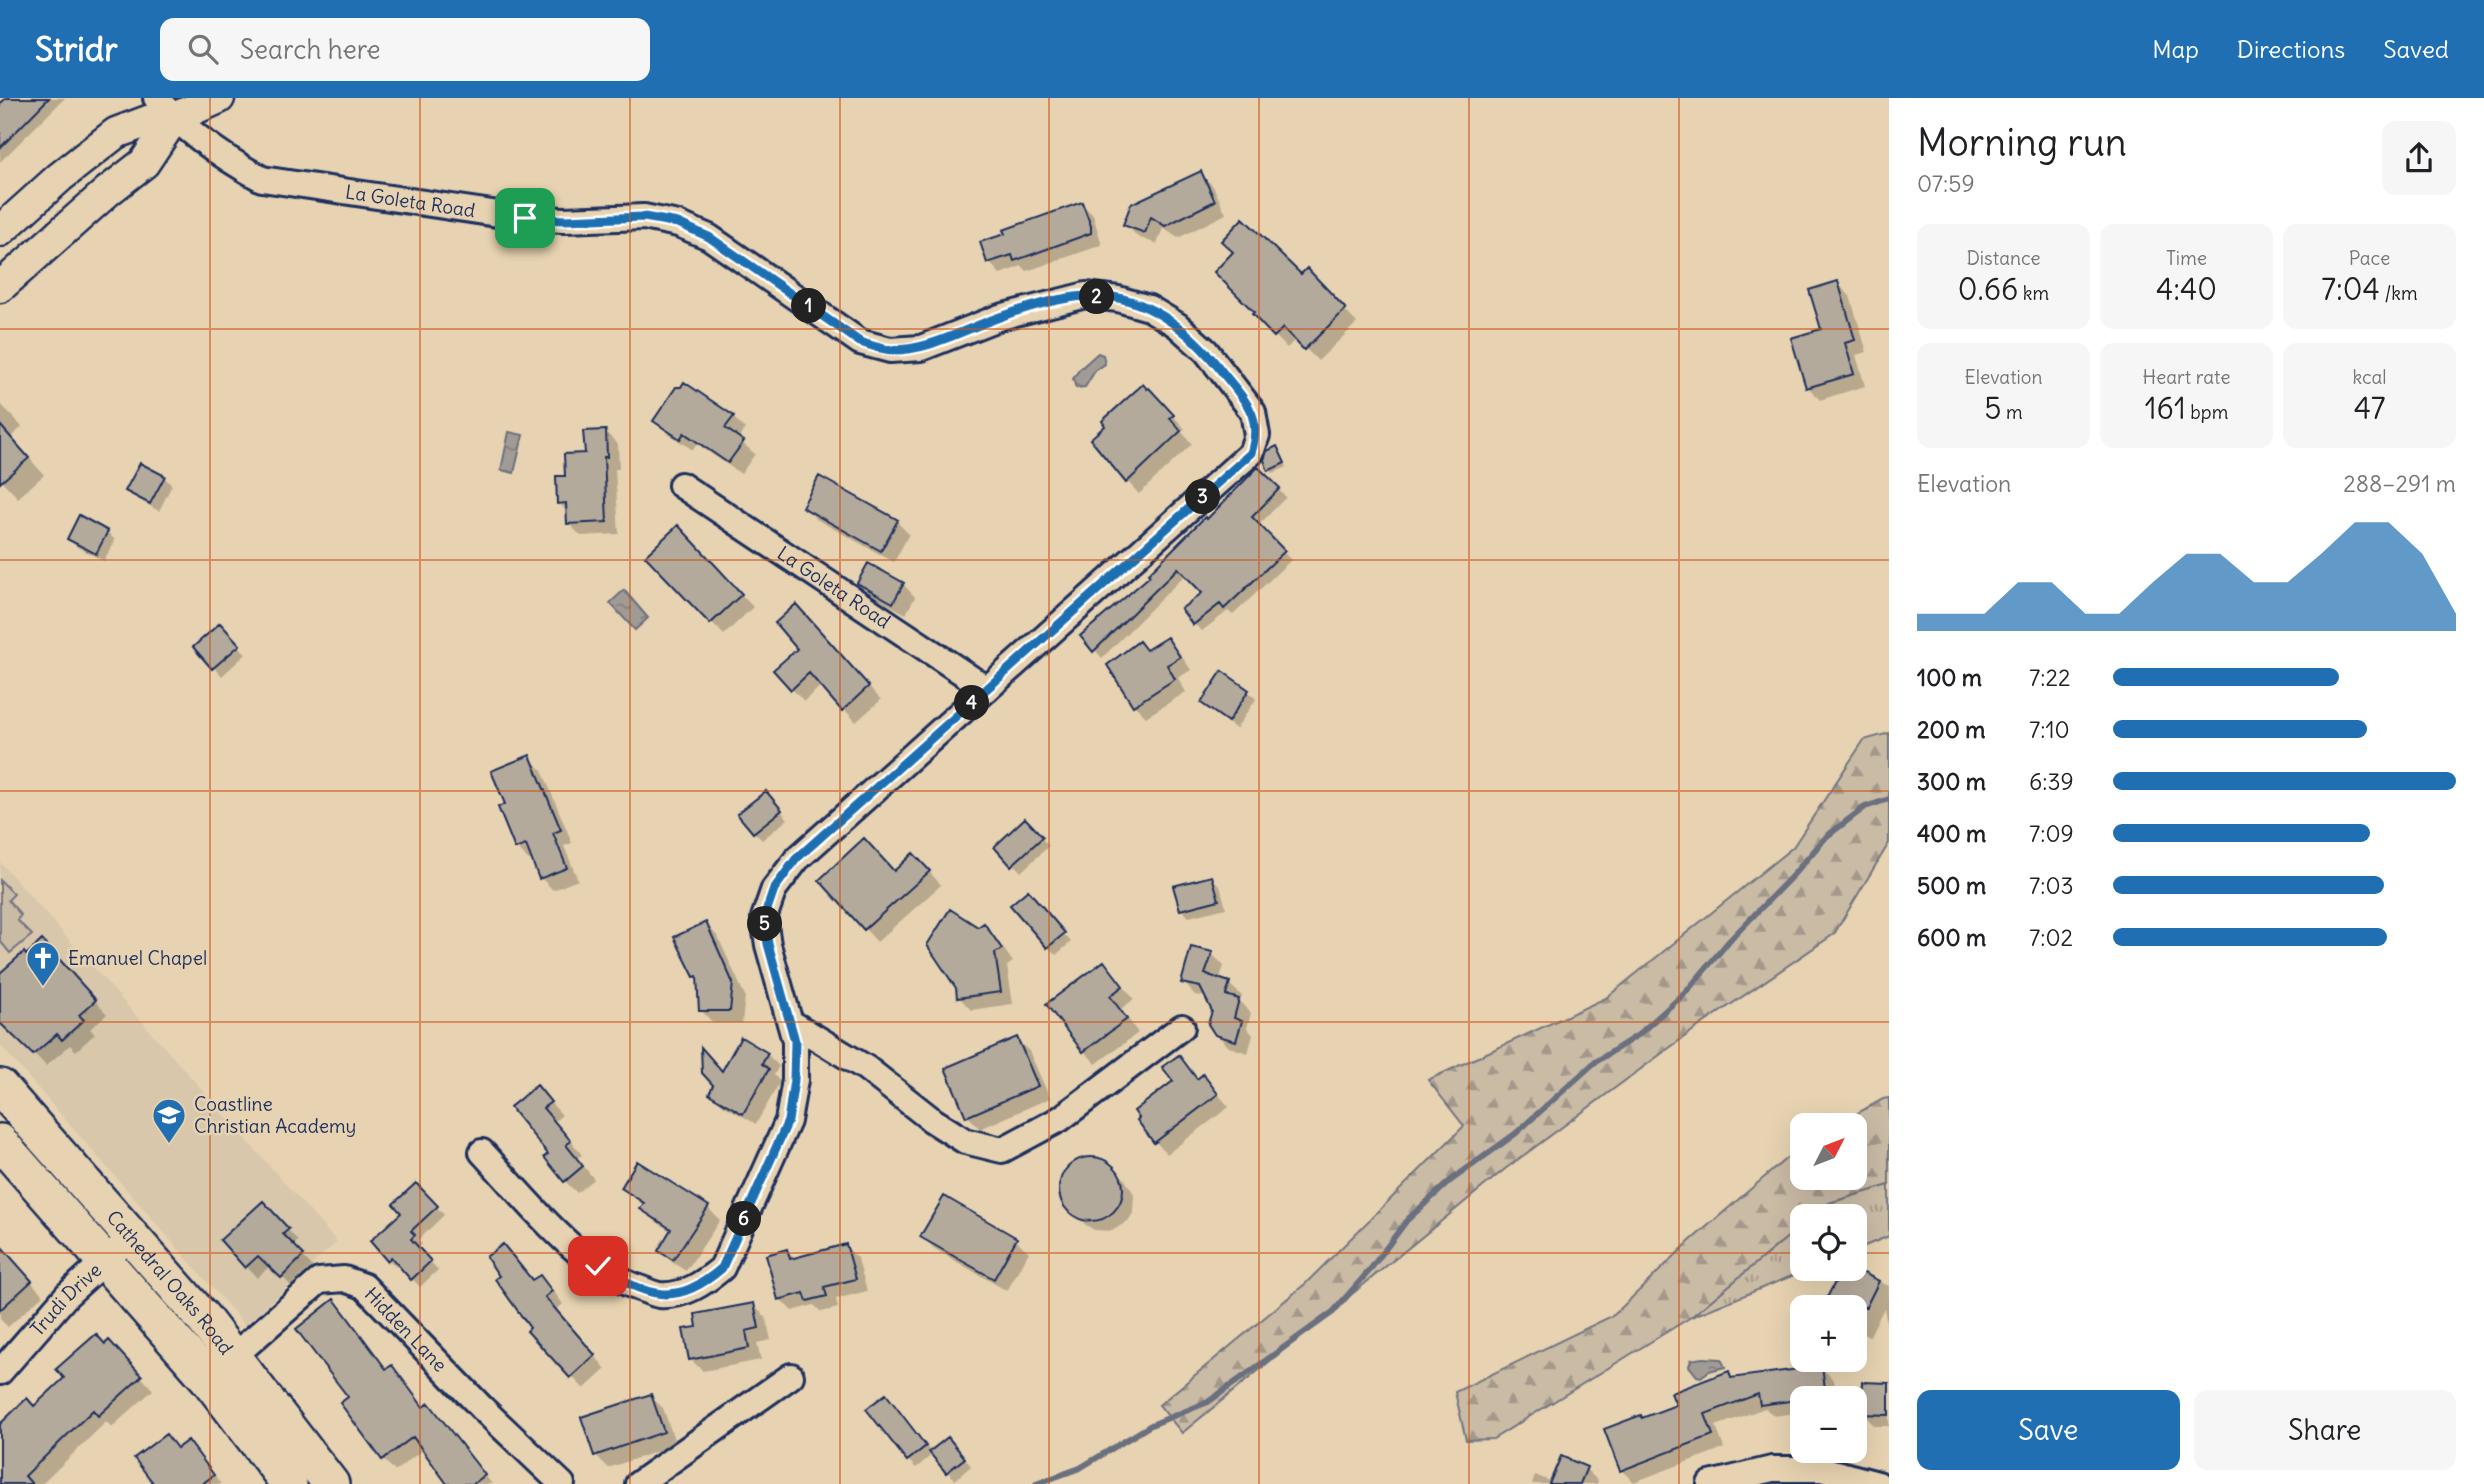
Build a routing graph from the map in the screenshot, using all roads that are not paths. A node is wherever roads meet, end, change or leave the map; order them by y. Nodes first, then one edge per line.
1 (219, 98) edge
2 (165, 108) edge
3 (0, 231) edge
4 (0, 287) edge
5 (681, 485) dead end
6 (987, 689) junction
7 (790, 1022) junction
8 (1182, 1027) dead end
9 (0, 1087) edge
10 (0, 1143) edge
11 (482, 1152) dead end
12 (132, 1236) junction
13 (104, 1259) junction
14 (234, 1356) junction
15 (2, 1366) edge
16 (791, 1376) dead end
17 (289, 1484) edge
18 (331, 1484) edge
19 (562, 1484) edge
20 (638, 1484) edge
21 (1710, 1484) edge
22 (1878, 1484) edge

1 - 2 street
2 - 3 street
2 - 4 street
2 - 6 street, La Goleta Road
5 - 6 street, La Goleta Road
6 - 7 street, La Goleta Road
7 - 8 street
7 - 11 street, La Goleta Road
9 - 12 main road, Cathedral Oaks Road
10 - 13 main road, Cathedral Oaks Road
12 - 13 street, Trudi Drive
12 - 14 main road, Cathedral Oaks Road
13 - 15 street, Trudi Drive
13 - 17 main road, Cathedral Oaks Road
14 - 18 main road, Cathedral Oaks Road
14 - 19 street, Hidden Lane
16 - 20 street
21 - 22 street

